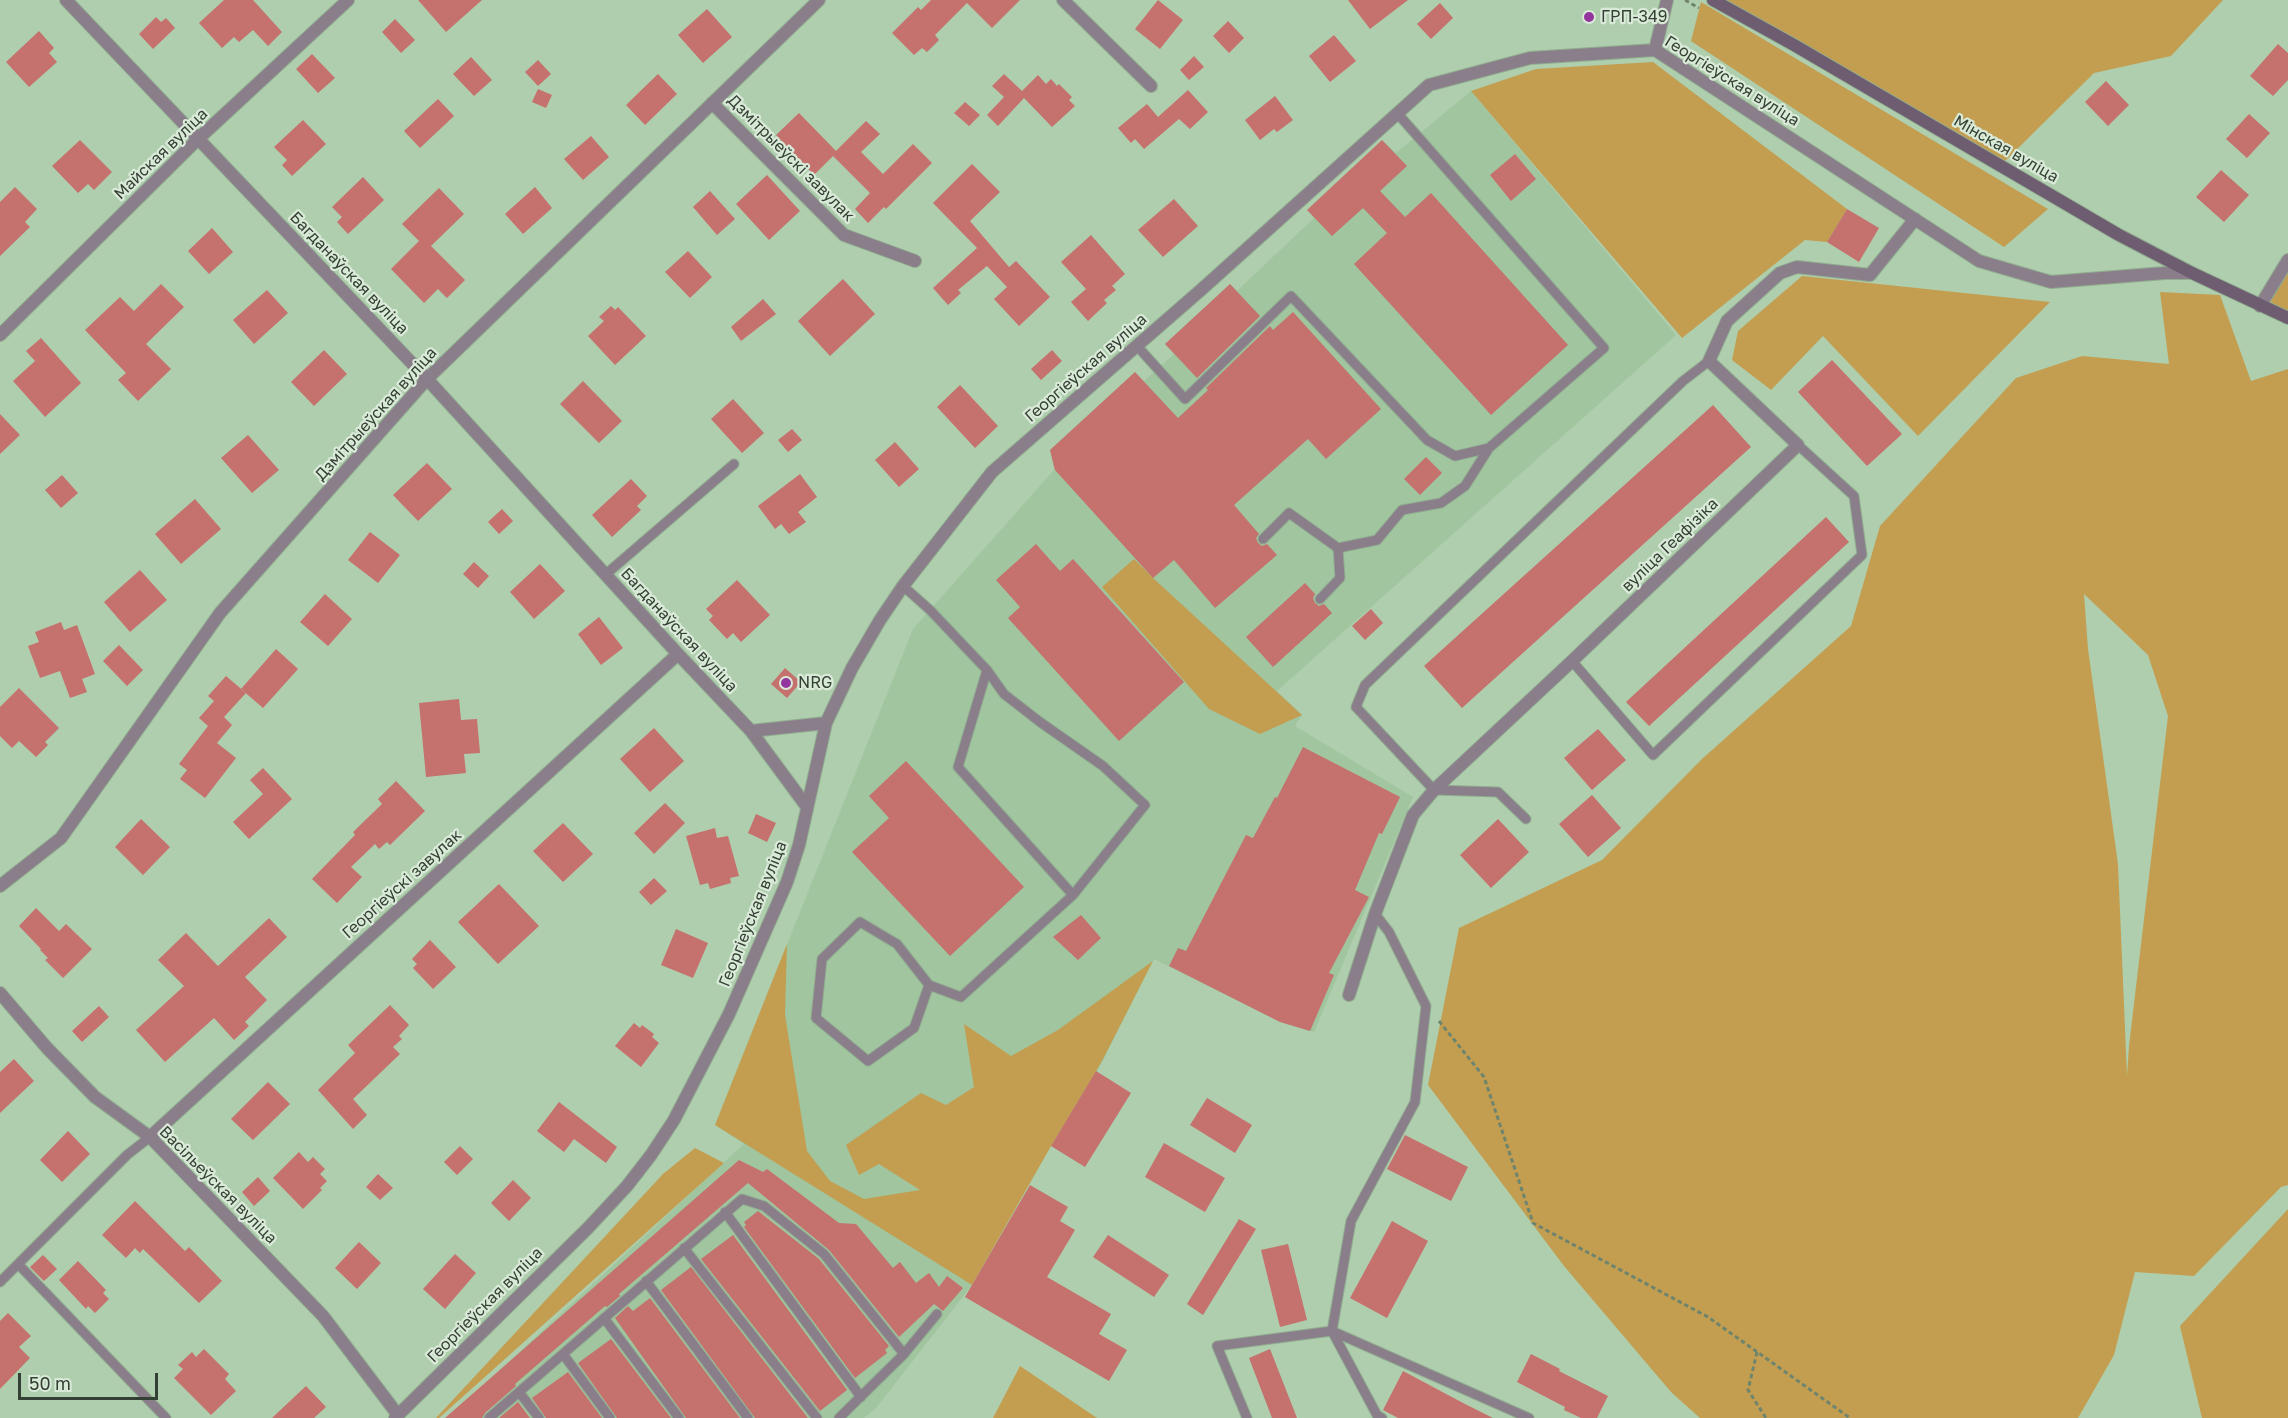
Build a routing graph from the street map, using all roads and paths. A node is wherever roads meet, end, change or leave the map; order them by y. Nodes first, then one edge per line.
1 (66, 0) edge
2 (348, 0) edge
3 (819, 0) edge
4 (1063, 0) edge
5 (1667, 0) edge
6 (1713, 0) edge
7 (1655, 50) junction
8 (1151, 86) dead end
9 (712, 103) junction
10 (1398, 114) junction
11 (198, 139) junction
12 (1915, 219) junction
13 (2288, 260) edge
14 (915, 261) dead end
15 (2192, 273) junction
16 (2260, 306) junction
17 (2288, 318) edge
18 (0, 335) edge
19 (1137, 346) junction
20 (1709, 360) junction
21 (427, 379) junction
22 (1798, 445) junction
23 (1489, 448) junction
24 (734, 464) dead end
25 (1263, 539) dead end
26 (1338, 548) junction
27 (605, 575) junction
28 (903, 586) junction
29 (1320, 599) dead end
30 (678, 654) junction
31 (1572, 661) junction
32 (987, 670) junction
33 (826, 723) junction
34 (751, 731) junction
35 (1434, 790) junction
36 (807, 807) junction
37 (1526, 819) dead end
38 (0, 886) edge
39 (1073, 895) junction
40 (1375, 914) junction
41 (929, 985) junction
42 (0, 993) edge
43 (1349, 994) dead end
44 (1426, 1006) junction
45 (150, 1137) junction
46 (725, 1212) junction
47 (684, 1248) junction
48 (18, 1264) junction
49 (646, 1281) junction
50 (0, 1282) edge
51 (937, 1314) dead end
52 (604, 1318) junction
53 (1332, 1331) junction
54 (1757, 1352) junction
55 (563, 1354) junction
56 (904, 1354) junction
57 (519, 1392) junction
58 (861, 1396) junction
59 (396, 1417) edge
60 (166, 1418) edge
61 (489, 1418) edge
62 (539, 1418) edge
63 (610, 1418) edge
64 (679, 1418) edge
65 (748, 1418) edge
66 (817, 1418) edge
67 (839, 1418) edge
68 (1246, 1418) edge
69 (1382, 1418) edge
70 (1529, 1418) edge
71 (1766, 1418) edge
72 (1850, 1418) edge

1 - 11 street, Багданаўская вуліца
2 - 11 street, Майская вуліца
3 - 9 street, Дзмітрыеўская вуліца
4 - 8 street
5 - 7 street
6 - 15 main road, Мінская вуліца
7 - 10 street, Георгіеўская вуліца
7 - 12 street, Георгіеўская вуліца
9 - 14 street, Дзмітрыеўскі завулак
9 - 21 street, Дзмітрыеўская вуліца
10 - 19 street, Георгіеўская вуліца
10 - 23 lane
11 - 18 street, Майская вуліца
11 - 21 street, Багданаўская вуліца
12 - 15 street, Георгіеўская вуліца
12 - 20 street
13 - 16 street
15 - 16 main road, Мінская вуліца
16 - 17 main road, Мінская вуліца
19 - 23 lane
19 - 28 street, Георгіеўская вуліца
20 - 22 street
20 - 35 lane
21 - 27 street, Багданаўская вуліца
21 - 38 street, Дзмітрыеўская вуліца
22 - 31 street, вуліца Геафізіка
22 - 31 lane
23 - 26 lane
24 - 27 lane
25 - 26 lane
26 - 29 lane
27 - 30 street, Багданаўская вуліца
28 - 32 lane
28 - 33 street, Георгіеўская вуліца
30 - 34 street, Багданаўская вуліца
30 - 45 street, Георгіеўскі завулак
31 - 35 street, вуліца Геафізіка
32 - 39 lane
32 - 39 lane
33 - 34 street
33 - 36 street, Георгіеўская вуліца
34 - 36 street, Багданаўская вуліца
35 - 37 lane
35 - 40 street, вуліца Геафізіка
36 - 59 street, Георгіеўская вуліца
39 - 41 lane
40 - 43 street, вуліца Геафізіка
40 - 44 lane
41 - 41 lane
42 - 45 street, Васільеўская вуліца
44 - 53 lane
44 - 54 path
45 - 48 lane
45 - 59 street, Васільеўская вуліца
46 - 47 lane
46 - 56 lane
46 - 58 lane
47 - 49 lane
47 - 66 lane
48 - 50 lane
48 - 60 lane
49 - 52 lane
49 - 65 lane
51 - 56 lane
52 - 55 lane
52 - 64 lane
53 - 68 lane
53 - 69 lane
53 - 70 lane
54 - 71 path
54 - 72 path
55 - 57 lane
55 - 63 lane
56 - 58 lane
57 - 61 lane
57 - 62 lane
58 - 67 lane

